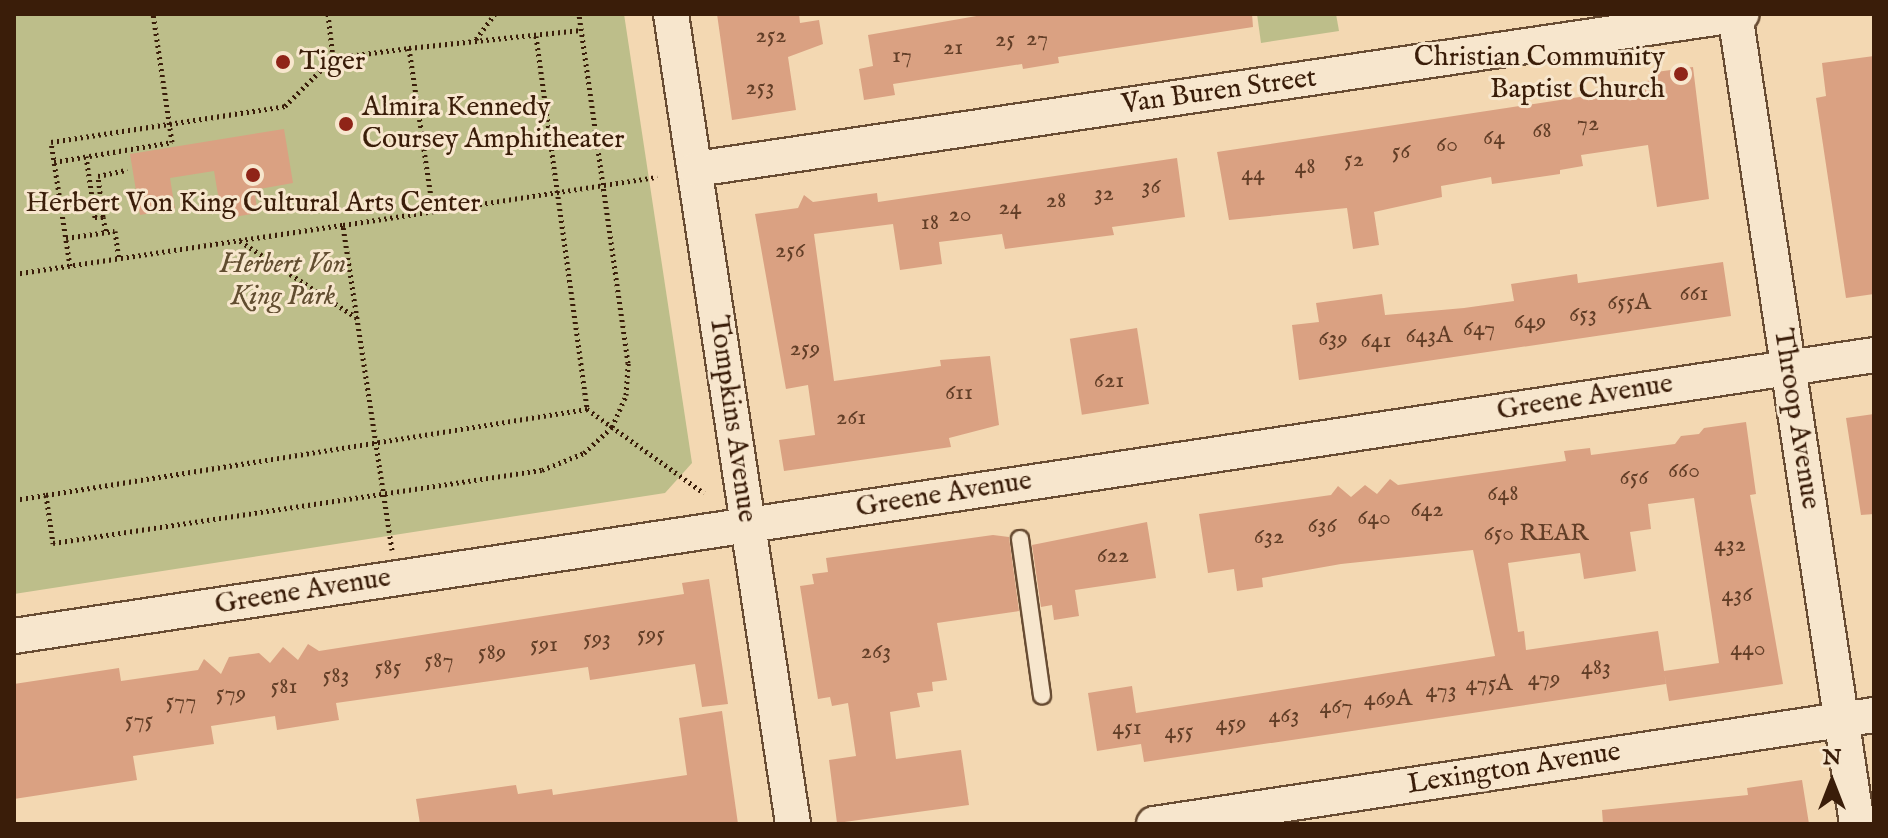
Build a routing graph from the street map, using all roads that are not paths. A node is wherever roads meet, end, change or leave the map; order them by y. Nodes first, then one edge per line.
1 (671, 14) edge
2 (1737, 14) edge
3 (696, 169) junction
4 (1874, 355) edge
5 (1788, 368) junction
6 (748, 525) junction
7 (1020, 539) dead end
8 (14, 636) edge
9 (1042, 695) dead end
10 (1858, 718) edge
11 (793, 824) edge
12 (1154, 824) edge
13 (1857, 824) edge

1 - 3 street, Tompkins Avenue
2 - 3 street, Van Buren Street
2 - 5 street, Throop Avenue
3 - 6 street, Tompkins Avenue
4 - 5 street, Greene Avenue
5 - 6 street, Greene Avenue
5 - 10 street, Throop Avenue
6 - 8 street, Greene Avenue
6 - 11 street, Tompkins Avenue
7 - 9 lane
10 - 12 street, Lexington Avenue
10 - 13 street, Throop Avenue

